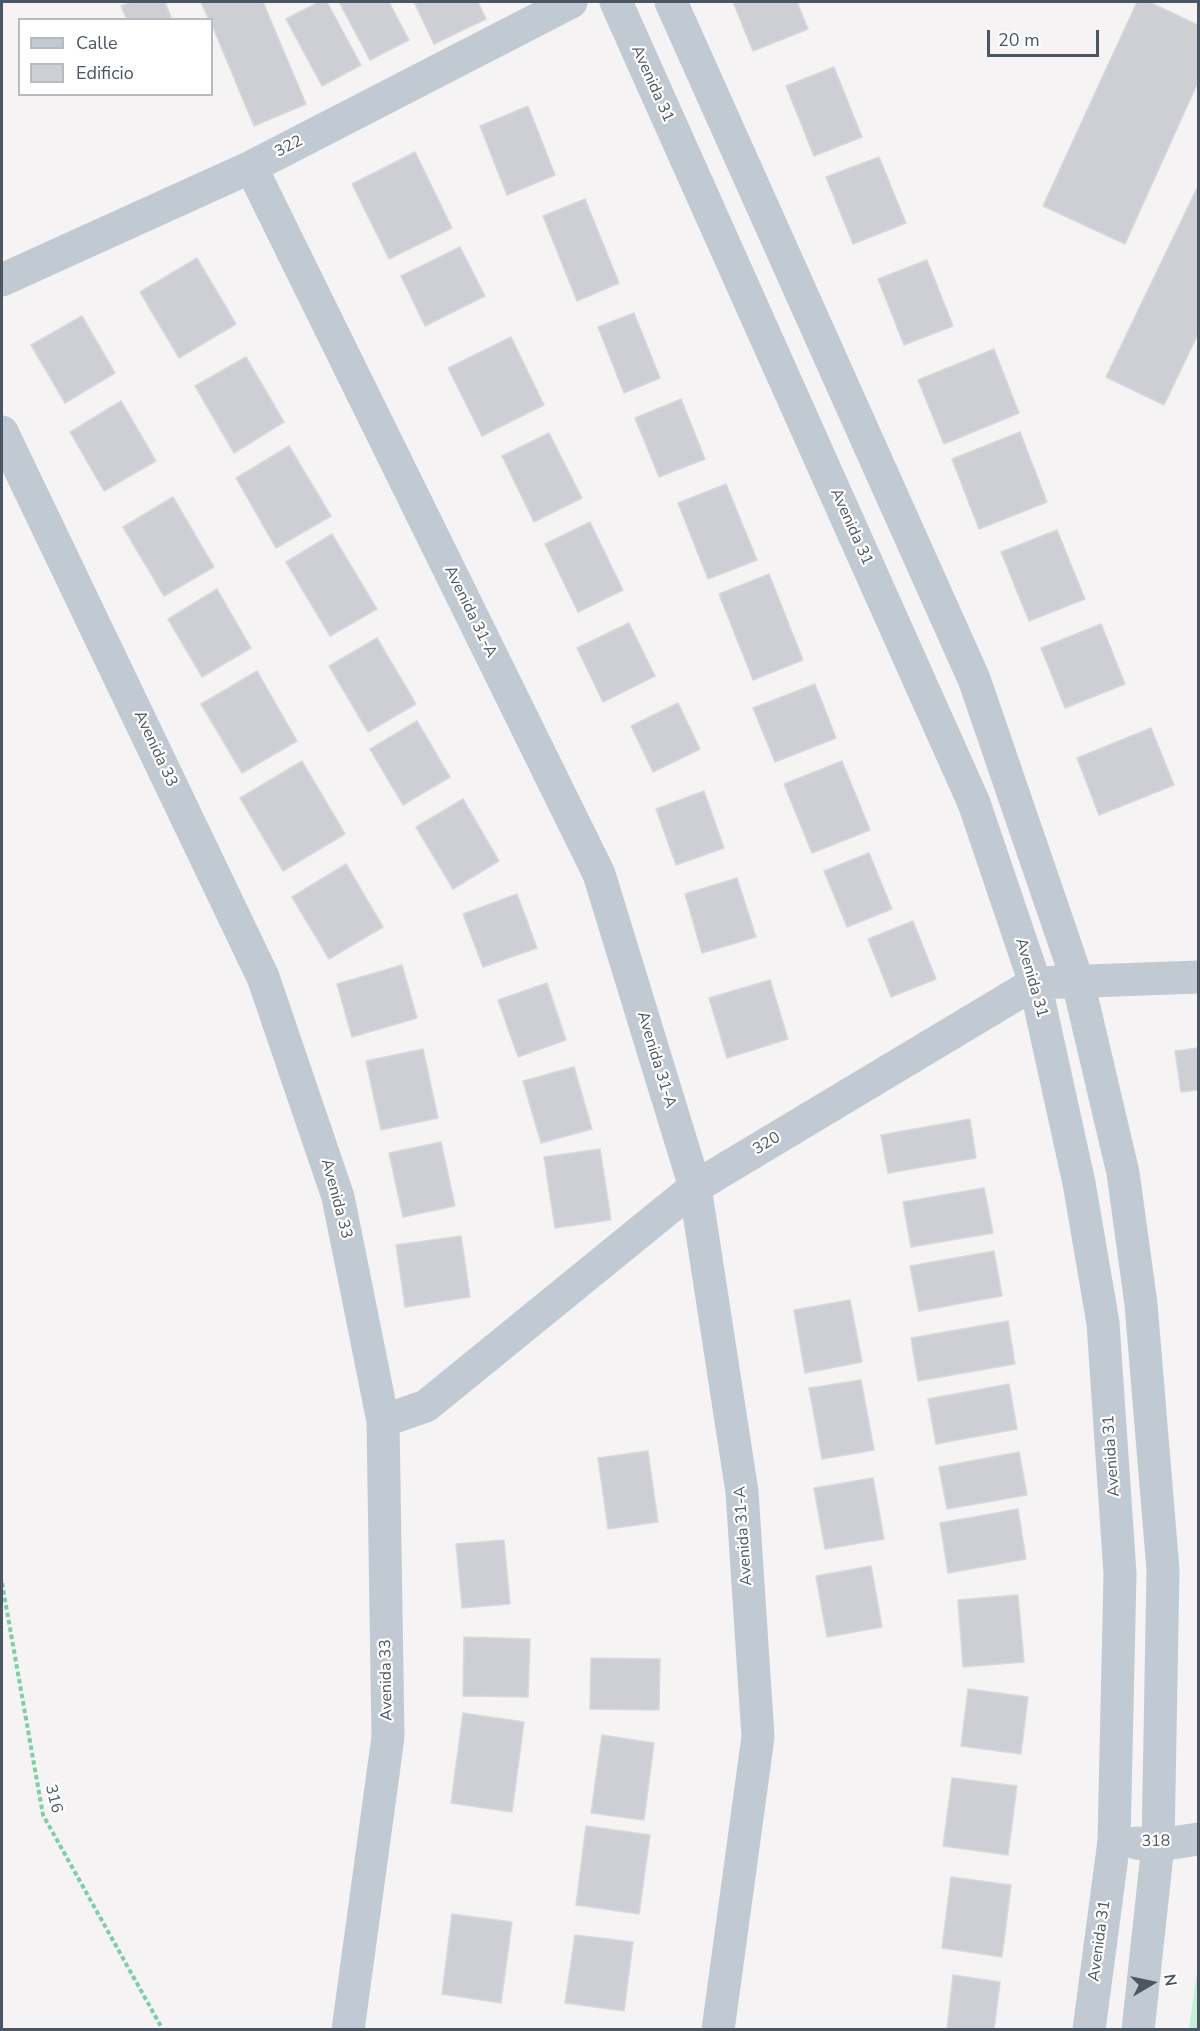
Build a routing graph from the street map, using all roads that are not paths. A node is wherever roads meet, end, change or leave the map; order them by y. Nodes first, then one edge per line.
1 (571, 2) edge
2 (616, 2) edge
3 (671, 2) edge
4 (252, 166) junction
5 (2, 280) edge
6 (2, 432) edge
7 (1198, 977) edge
8 (1078, 982) junction
9 (1035, 983) junction
10 (695, 1187) junction
11 (383, 1421) junction
12 (1198, 1839) edge
13 (1114, 1841) junction
14 (1158, 1845) junction
15 (348, 2030) edge
16 (718, 2030) edge
17 (1089, 2030) edge
18 (1138, 2030) edge

1 - 4 street, 322
2 - 9 street, Avenida 31
3 - 8 street
4 - 5 street, 322
4 - 10 street, Avenida 31-A
6 - 11 street, Avenida 33
7 - 8 street, 320
8 - 9 street, 320
8 - 14 street
9 - 10 street, 320
9 - 13 street, Avenida 31
10 - 11 street, 320
10 - 16 street, Avenida 31-A
11 - 15 street, Avenida 33
12 - 14 street, 318
13 - 14 street, 318
13 - 17 street, Avenida 31
14 - 18 street

